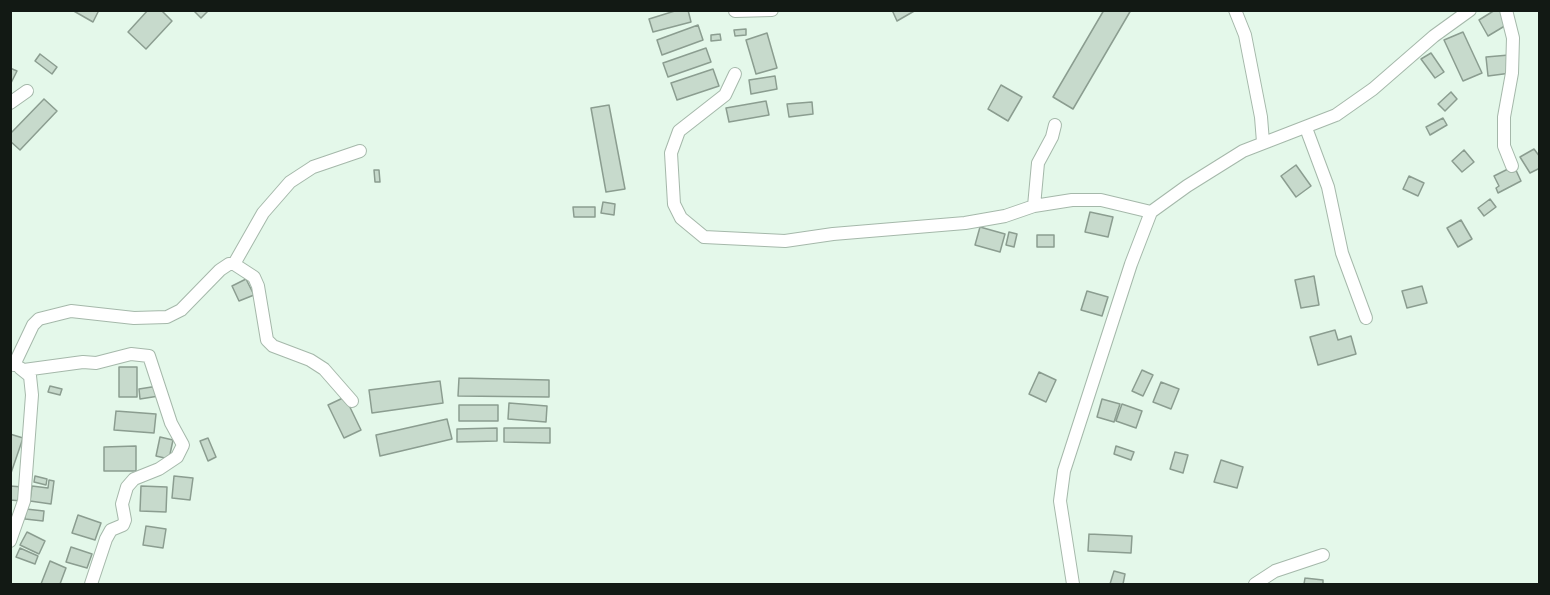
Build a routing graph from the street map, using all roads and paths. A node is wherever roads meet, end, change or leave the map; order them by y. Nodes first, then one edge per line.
1 (772, 10) edge
2 (1235, 10) edge
3 (1470, 10) edge
4 (1506, 10) edge
5 (735, 11) edge
6 (735, 74) dead end
7 (27, 91) dead end
8 (10, 103) edge
9 (1261, 117) junction
10 (1055, 125) dead end
11 (1306, 128) junction
12 (1283, 136) junction
13 (1263, 142) junction
14 (360, 151) dead end
15 (1512, 166) dead end
16 (1034, 206) junction
17 (1151, 212) junction
18 (234, 264) junction
19 (1366, 318) dead end
20 (16, 366) edge
21 (352, 401) dead end
22 (10, 541) edge
23 (1323, 555) dead end
24 (92, 585) edge
25 (1073, 585) edge
26 (1256, 585) edge

1 - 5 street
2 - 9 street
3 - 11 street
4 - 15 street
6 - 16 street
7 - 8 street
9 - 12 street
9 - 13 street
10 - 16 street
11 - 12 street
11 - 19 street
12 - 13 street
13 - 17 street
14 - 18 street
16 - 17 street
17 - 25 street
18 - 20 street
18 - 21 street
20 - 22 street
20 - 24 street
23 - 26 street

